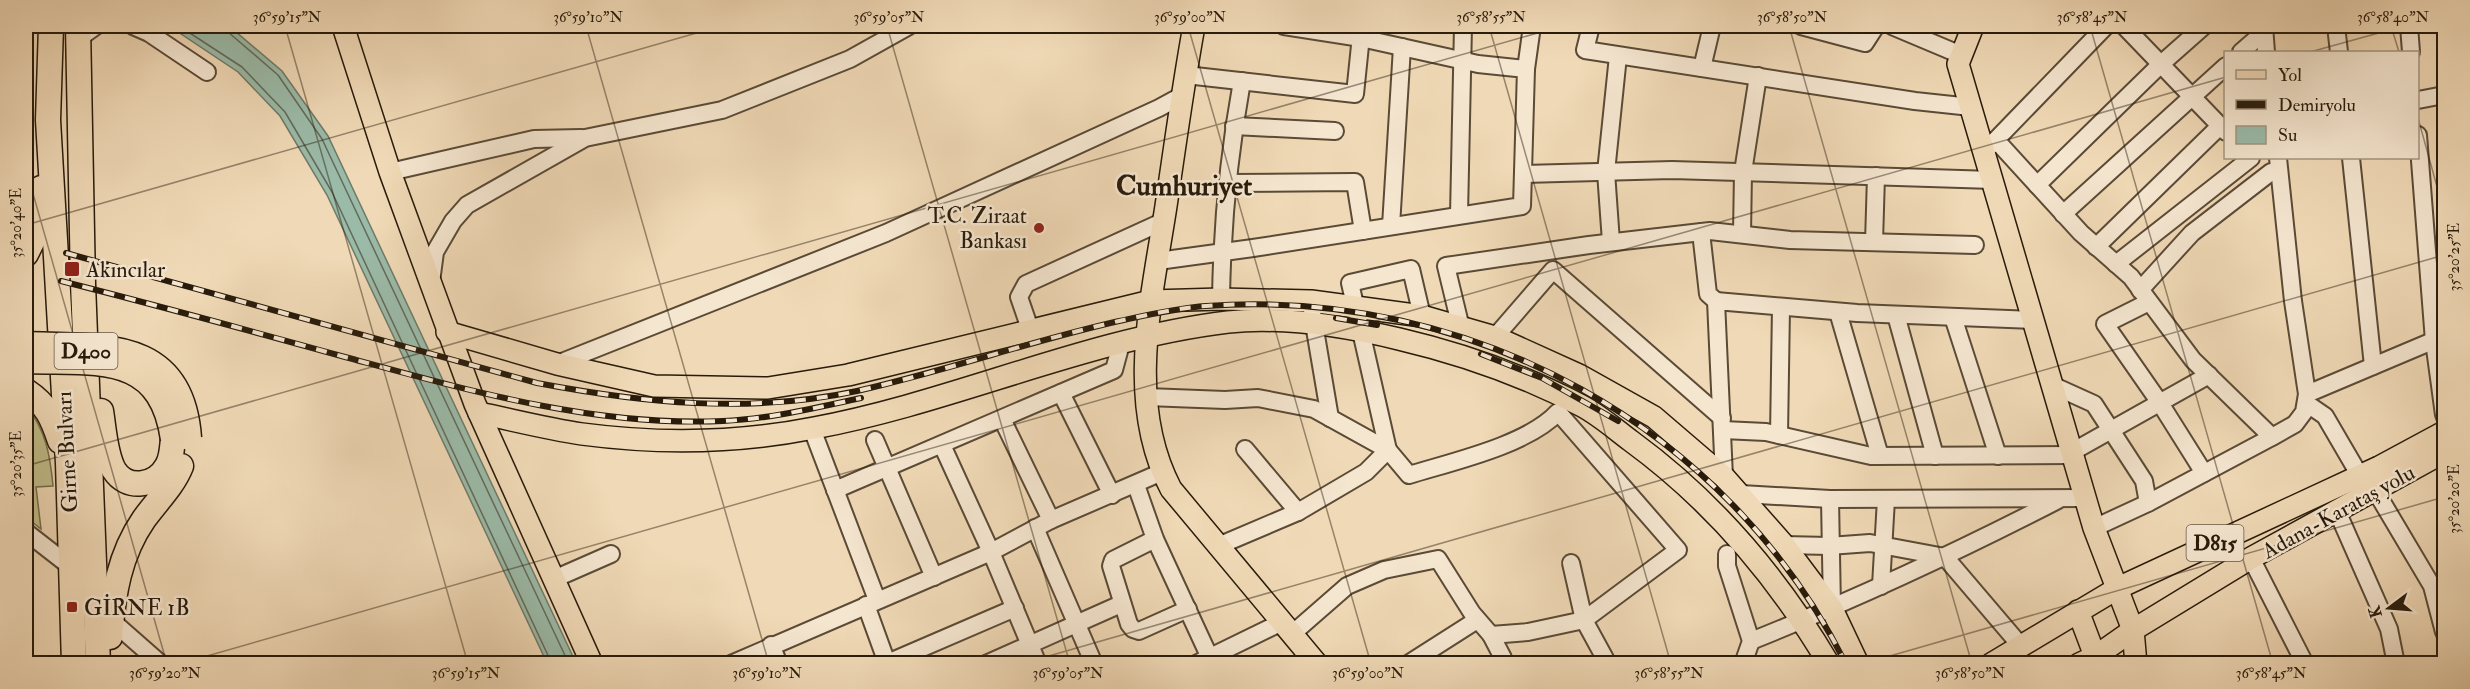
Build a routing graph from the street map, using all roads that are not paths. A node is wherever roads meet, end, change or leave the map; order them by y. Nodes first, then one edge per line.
1 (49, 26) edge
2 (133, 26) edge
3 (343, 26) edge
4 (909, 26) edge
5 (1192, 26) edge
6 (1284, 26) edge
7 (1463, 26) edge
8 (1532, 26) edge
9 (1591, 26) edge
10 (1712, 26) edge
11 (1801, 26) edge
12 (1876, 26) edge
13 (1892, 26) edge
14 (1973, 26) edge
15 (2106, 26) edge
16 (2124, 26) edge
17 (2204, 26) edge
18 (2336, 26) edge
19 (2409, 26) edge
20 (2264, 29) edge
21 (84, 30) edge
22 (1362, 32) edge
23 (1849, 32) edge
24 (1402, 48) junction
25 (2242, 51) edge
26 (2266, 51) edge
27 (2339, 51) edge
28 (2411, 51) edge
29 (1961, 55) junction
30 (1618, 56) junction
31 (1461, 60) junction
32 (2161, 64) junction
33 (1702, 68) junction
34 (2224, 68) edge
35 (1526, 69) junction
36 (207, 72) dead end
37 (1186, 76) junction
38 (1758, 76) junction
39 (1242, 81) junction
40 (2445, 94) edge
41 (2191, 96) junction
42 (2419, 100) edge
43 (1971, 107) junction
44 (48, 120) junction
45 (1234, 126) junction
46 (2223, 129) edge
47 (1335, 131) dead end
48 (585, 138) junction
49 (2419, 145) edge
50 (1990, 146) junction
51 (2249, 159) edge
52 (2252, 159) edge
53 (2351, 159) edge
54 (2276, 169) edge
55 (390, 172) junction
56 (1606, 172) junction
57 (1743, 172) junction
58 (1523, 174) junction
59 (1876, 176) junction
60 (1993, 180) junction
61 (1227, 183) junction
62 (2037, 185) junction
63 (2063, 214) junction
64 (1459, 215) junction
65 (1164, 221) junction
66 (1391, 226) junction
67 (1363, 231) junction
68 (1701, 232) junction
69 (1742, 234) junction
70 (1611, 242) junction
71 (1874, 242) junction
72 (1975, 245) dead end
73 (2096, 247) junction
74 (1222, 253) junction
75 (26, 254) edge
76 (1158, 261) junction
77 (2116, 264) junction
78 (83, 284) junction
79 (430, 286) junction
80 (2145, 296) junction
81 (1221, 299) junction
82 (1151, 301) junction
83 (1311, 301) junction
84 (1716, 301) junction
85 (1354, 307) junction
86 (1781, 307) junction
87 (1838, 312) junction
88 (1896, 315) junction
89 (1422, 316) junction
90 (1953, 317) junction
91 (2034, 320) junction
92 (1314, 325) junction
93 (1461, 328) junction
94 (1030, 329) junction
95 (1360, 330) junction
96 (447, 332) junction
97 (1146, 337) junction
98 (1495, 337) junction
99 (2439, 339) edge
100 (26, 344) edge
101 (1121, 344) junction
102 (26, 361) edge
103 (557, 364) junction
104 (2373, 366) junction
105 (2209, 375) junction
106 (2052, 385) junction
107 (26, 391) edge
108 (1061, 393) junction
109 (1147, 397) junction
110 (2307, 399) junction
111 (2160, 403) junction
112 (479, 413) junction
113 (2445, 415) edge
114 (1330, 418) junction
115 (1002, 419) junction
116 (1723, 424) junction
117 (812, 429) junction
118 (2111, 429) junction
119 (2445, 432) edge
120 (1779, 435) junction
121 (2272, 437) junction
122 (181, 439) junction
123 (875, 440) dead end
124 (942, 446) junction
125 (1245, 449) dead end
126 (1388, 450) junction
127 (2445, 452) edge
128 (2072, 453) junction
129 (1880, 456) junction
130 (1935, 456) junction
131 (1998, 456) junction
132 (68, 463) junction
133 (888, 468) junction
134 (1162, 472) junction
135 (2205, 473) junction
136 (1724, 477) junction
137 (2368, 483) junction
138 (1136, 485) junction
139 (835, 490) junction
140 (1741, 494) junction
141 (1112, 495) junction
142 (2061, 498) junction
143 (2085, 498) junction
144 (1830, 499) junction
145 (1886, 499) junction
146 (2148, 503) junction
147 (2337, 511) junction
148 (1298, 512) junction
149 (1051, 520) junction
150 (1035, 528) junction
151 (2094, 528) junction
152 (26, 532) edge
153 (1155, 539) junction
154 (1784, 545) junction
155 (1882, 545) junction
156 (1218, 546) junction
157 (1829, 546) junction
158 (992, 552) junction
159 (611, 554) dead end
160 (1727, 554) dead end
161 (1945, 557) junction
162 (2251, 558) junction
163 (1571, 563) dead end
164 (71, 567) junction
165 (934, 577) junction
166 (554, 579) junction
167 (1881, 586) junction
168 (2118, 588) junction
169 (871, 603) junction
170 (1121, 604) junction
171 (1015, 608) junction
172 (1188, 609) junction
173 (1832, 609) junction
174 (2078, 611) junction
175 (111, 620) junction
176 (1477, 620) junction
177 (1584, 620) junction
178 (1803, 620) junction
179 (1079, 625) junction
180 (1287, 628) junction
181 (2133, 630) junction
182 (2445, 632) edge
183 (1491, 635) junction
184 (1751, 641) junction
185 (1030, 644) junction
186 (771, 645) junction
187 (2020, 645) junction
188 (1204, 661) edge
189 (2091, 661) edge
190 (894, 662) edge
191 (74, 663) edge
192 (98, 663) edge
193 (108, 663) edge
194 (161, 663) edge
195 (592, 663) edge
196 (731, 663) edge
197 (779, 663) edge
198 (986, 663) edge
199 (1038, 663) edge
200 (1094, 663) edge
201 (1317, 663) edge
202 (1408, 663) edge
203 (1496, 663) edge
204 (1608, 663) edge
205 (1743, 663) edge
206 (1829, 663) edge
207 (1858, 663) edge
208 (1991, 663) edge
209 (2136, 663) edge
210 (2306, 663) edge
211 (2396, 663) edge

1 - 44 highway, Girne Bulvarı / D400
2 - 36 street
3 - 55 main road
4 - 48 street
5 - 37 main road
6 - 22 street
7 - 31 street
8 - 35 street
9 - 30 street
10 - 33 street
11 - 23 street
12 - 23 street
13 - 29 street
14 - 29 main road
15 - 50 street
16 - 32 street
17 - 32 street
18 - 27 street
19 - 28 street
20 - 25 street
20 - 26 street
21 - 78 highway, Girne Bulvarı / D400
22 - 24 street
22 - 39 street
24 - 31 street
24 - 66 street
29 - 43 main road
30 - 33 street
30 - 56 street
31 - 35 street
31 - 64 street
32 - 41 street
32 - 62 street
33 - 38 street
34 - 41 street
35 - 58 street
37 - 39 street
37 - 65 main road
37 - 103 street
38 - 43 street
38 - 57 street
39 - 45 street
40 - 42 street
41 - 46 street
41 - 63 street
43 - 50 main road
44 - 75 highway
44 - 132 highway, Girne Bulvarı / D400
45 - 47 street
45 - 61 street
46 - 73 street
48 - 55 street
48 - 79 street
49 - 99 street
50 - 60 main road
50 - 62 street
51 - 77 street
52 - 54 street
53 - 104 street
54 - 80 street
54 - 110 street
55 - 79 main road
56 - 57 street
56 - 58 street
56 - 70 street
57 - 59 street
57 - 69 street
58 - 64 street
59 - 60 street
59 - 71 street
60 - 91 main road
61 - 67 street
61 - 74 street
62 - 63 street
63 - 73 street
64 - 66 street
65 - 76 main road
65 - 94 street
66 - 67 street
67 - 74 street
68 - 69 street
68 - 70 street
68 - 84 street
69 - 71 street
70 - 93 street
71 - 72 street
73 - 77 street
74 - 76 street
74 - 81 street
76 - 82 main road
77 - 80 street
78 - 122 highway
78 - 192 highway, Girne Bulvarı / D400
79 - 96 main road
80 - 105 street
80 - 111 street
81 - 82 main road
81 - 83 main road
82 - 94 main road
82 - 97 main road
83 - 85 main road
83 - 92 street
84 - 86 street
84 - 116 street
85 - 89 main road
85 - 89 street
85 - 95 street
86 - 87 street
86 - 120 street
87 - 88 street
87 - 129 street
88 - 90 street
88 - 130 street
89 - 93 main road
90 - 91 street
90 - 131 street
91 - 106 main road
92 - 95 main road
92 - 97 main road
92 - 114 street
93 - 98 main road
94 - 103 main road
95 - 126 street
95 - 178 main road
96 - 103 main road
96 - 112 main road
97 - 101 main road
97 - 109 main road
98 - 116 street
98 - 136 main road
99 - 104 street
99 - 113 street
100 - 122 highway, bridge
101 - 108 street
101 - 117 main road
102 - 122 highway, bridge
104 - 110 street
105 - 111 street
105 - 121 street
106 - 118 street
106 - 128 main road
107 - 132 highway
108 - 115 street
108 - 141 street
109 - 114 street
109 - 134 main road
110 - 121 street
110 - 137 street
111 - 118 street
111 - 135 street
112 - 117 main road
112 - 166 main road
114 - 126 street
115 - 124 street
115 - 149 street
116 - 120 street
116 - 136 street
117 - 139 street
118 - 128 street
118 - 146 street
119 - 137 main road, Adana-Karataş yolu / D815
120 - 129 street
121 - 135 street
122 - 175 highway
123 - 133 street
124 - 133 street
124 - 158 street
125 - 148 street
126 - 148 street
126 - 177 street
127 - 137 main road, Adana-Karataş yolu / D815
128 - 131 street
128 - 143 main road
129 - 130 street
130 - 131 street
132 - 164 highway, Girne Bulvarı / D400
133 - 139 street
133 - 165 street
134 - 138 street
134 - 156 main road
135 - 146 street
136 - 140 main road
137 - 147 main road, Adana-Karataş yolu / D815
137 - 168 main road, Adana-Karataş yolu / D815
137 - 182 street
138 - 141 street
138 - 153 street
139 - 169 street
140 - 144 street
140 - 154 main road
141 - 149 street
142 - 143 street
142 - 145 street
142 - 161 street
143 - 151 main road
144 - 145 street
144 - 157 street
145 - 155 street
146 - 151 street
147 - 162 main road, Adana-Karataş yolu / D815
147 - 211 street
148 - 156 street
149 - 150 street
150 - 158 street
150 - 179 street
151 - 168 main road
152 - 164 street
153 - 170 street
153 - 172 street
154 - 157 street
154 - 173 main road
155 - 157 street
155 - 161 street
155 - 167 street
156 - 180 main road
157 - 173 street
158 - 165 street
158 - 171 street
159 - 166 street
160 - 184 street
161 - 167 street
161 - 187 street
162 - 181 main road, Adana-Karataş yolu / D815
162 - 210 street
163 - 177 street
164 - 191 highway, Girne Bulvarı / D400
165 - 169 street
166 - 195 main road
167 - 173 street
168 - 174 main road, Adana-Karataş yolu / D815
168 - 181 main road
169 - 186 street
169 - 190 street
170 - 172 street
170 - 179 street
171 - 185 street
171 - 190 street
172 - 188 street
173 - 178 street
173 - 207 main road
174 - 187 main road, Adana-Karataş yolu / D815
174 - 189 main road
175 - 193 highway
175 - 194 street
176 - 180 street
176 - 183 street
176 - 202 street
177 - 183 street
177 - 204 street
178 - 184 street
178 - 206 main road
179 - 185 street
179 - 200 street
180 - 188 street
180 - 201 main road
181 - 189 main road, Adana-Karataş yolu / D815
181 - 209 main road
183 - 203 street
184 - 205 street
185 - 198 street
185 - 199 street
186 - 196 street
186 - 197 street
187 - 208 main road, Adana-Karataş yolu / D815

